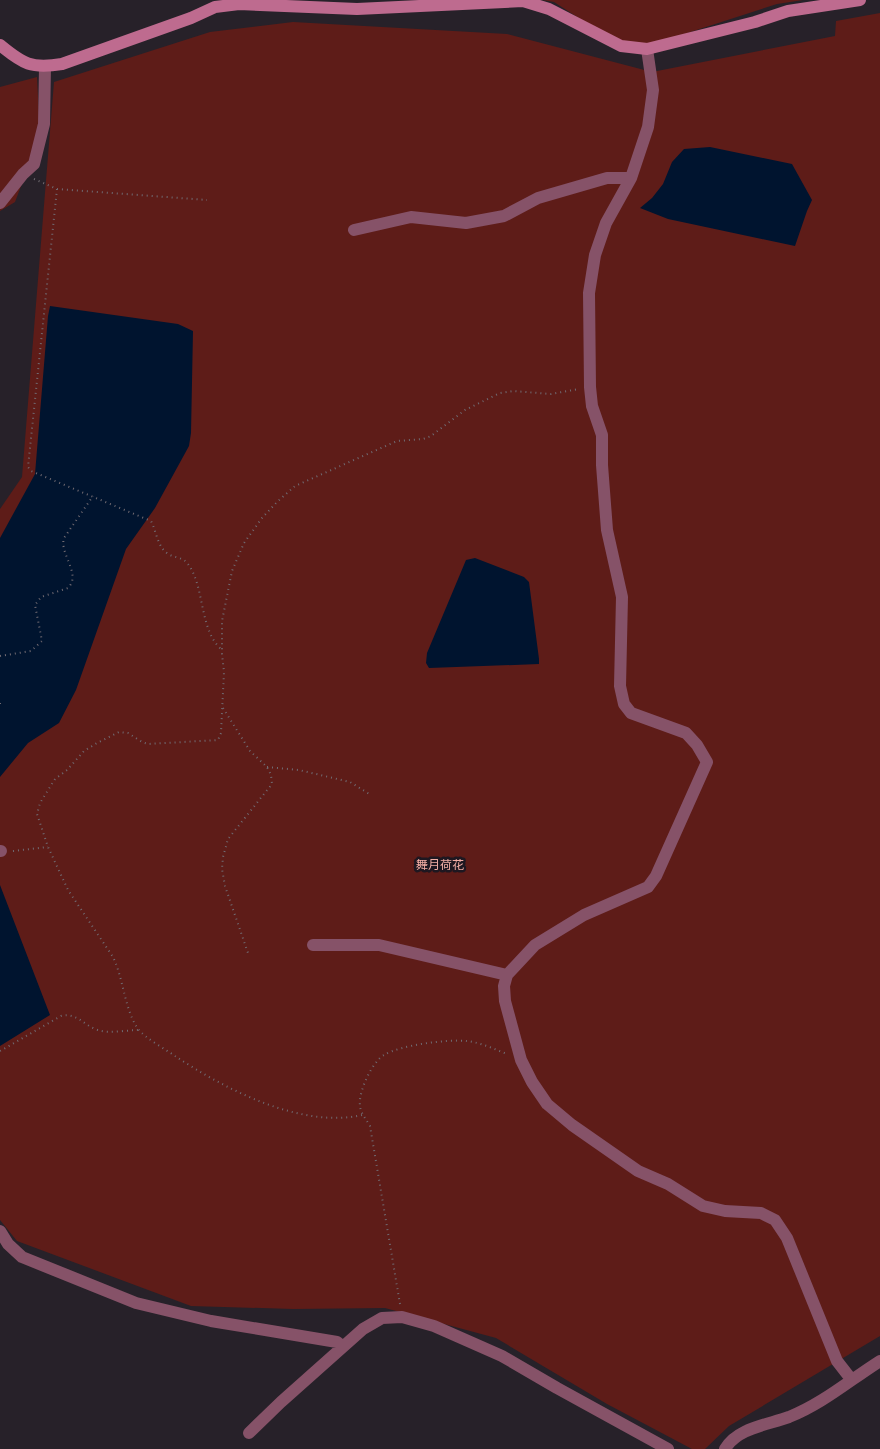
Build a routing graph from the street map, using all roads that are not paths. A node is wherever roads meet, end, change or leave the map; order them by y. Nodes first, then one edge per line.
1 (860, 0) edge
2 (213, 3) edge
3 (0, 44) edge
4 (647, 49) junction
5 (45, 67) junction
6 (631, 178) junction
7 (0, 203) edge
8 (354, 230) dead end
9 (313, 944) dead end
10 (507, 975) junction
11 (0, 1232) edge
12 (342, 1346) junction
13 (880, 1361) edge
14 (851, 1380) junction
15 (249, 1433) dead end
16 (668, 1449) edge
17 (725, 1449) edge

1 - 4 street
2 - 4 street
2 - 5 street
3 - 5 street
4 - 6 street
5 - 7 street
6 - 8 street
6 - 10 street
9 - 10 street
10 - 14 street
11 - 12 street
12 - 15 street
12 - 16 street
13 - 14 street
14 - 17 street

